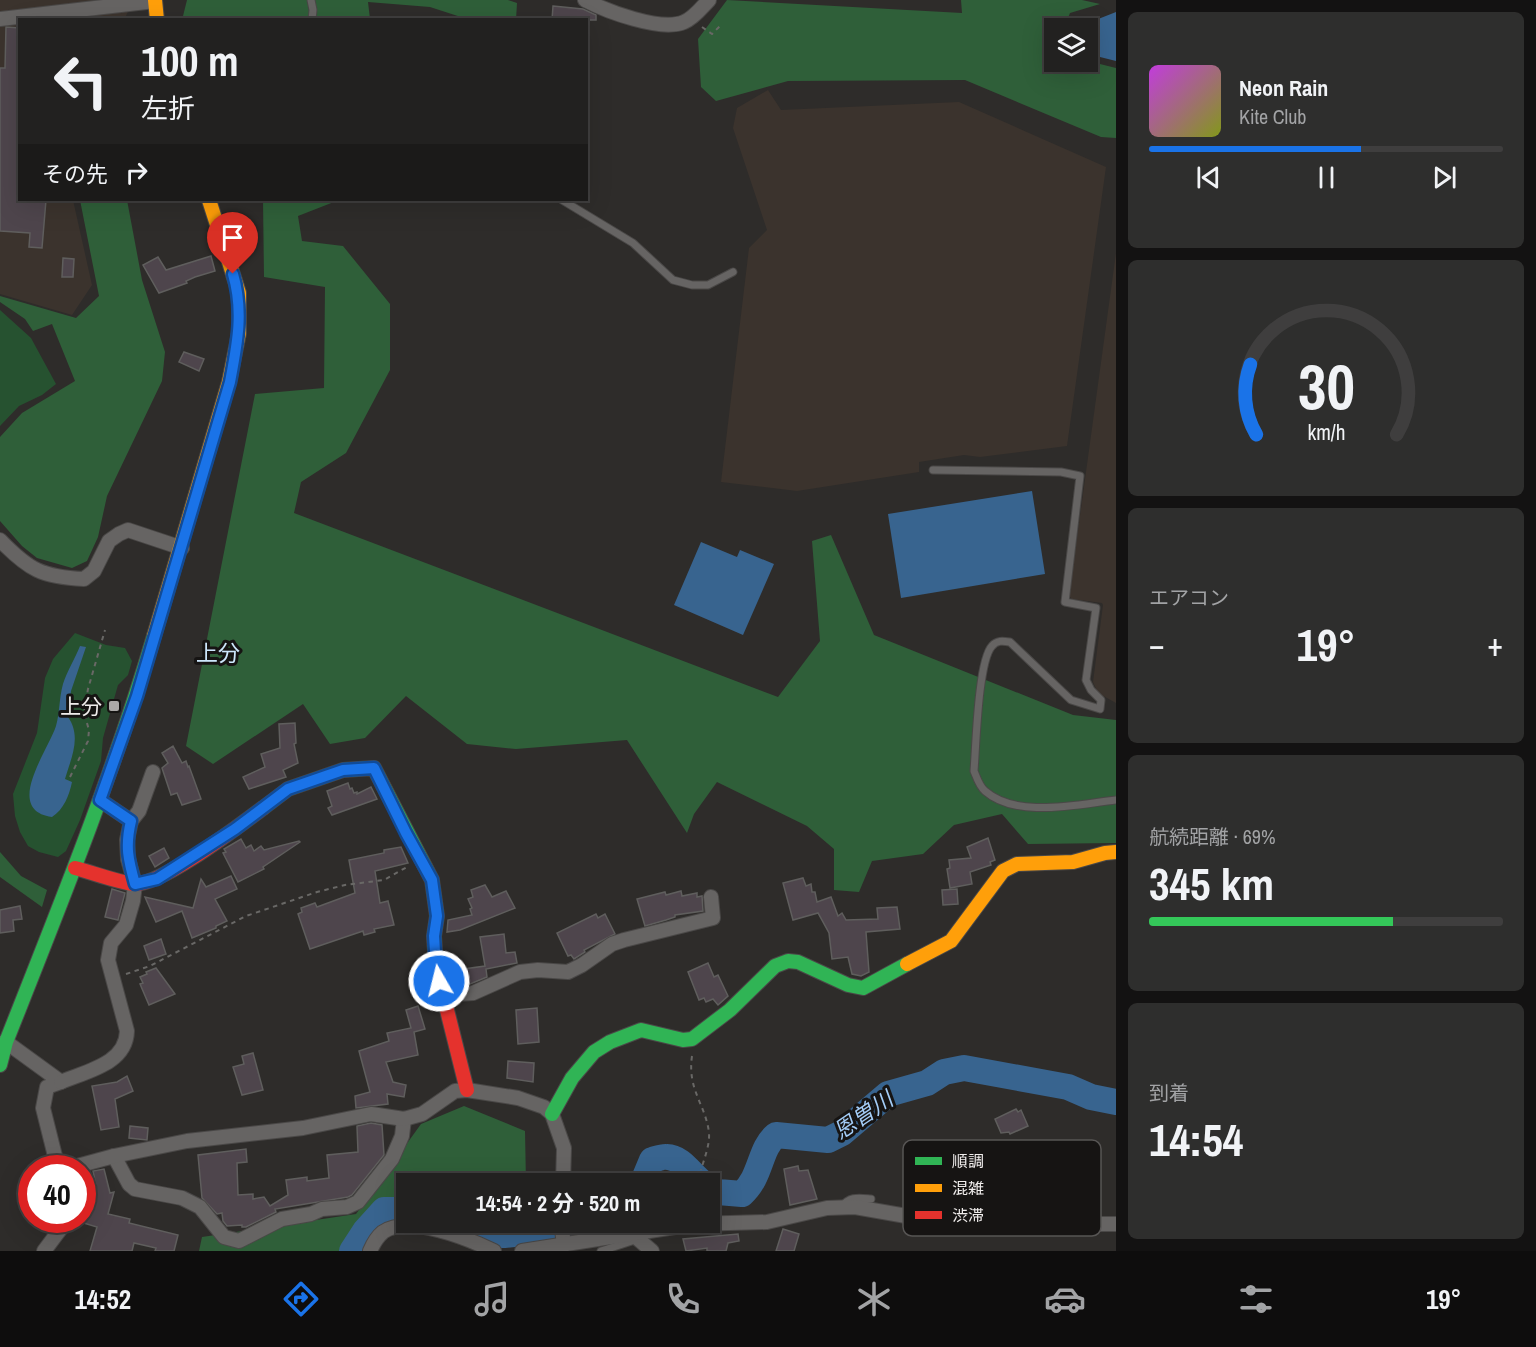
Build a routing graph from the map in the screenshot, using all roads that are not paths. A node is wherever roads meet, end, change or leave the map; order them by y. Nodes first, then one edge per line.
1 (311, 0) edge
2 (585, 0) edge
3 (709, 0) edge
4 (155, 1) edge
5 (157, 18) edge
6 (312, 18) edge
7 (0, 19) edge
8 (209, 201) edge
9 (564, 201) edge
10 (734, 272) dead end
11 (933, 470) dead end
12 (0, 540) edge
13 (182, 548) junction
14 (153, 772) dead end
15 (100, 800) junction
16 (1116, 800) edge
17 (131, 821) junction
18 (1116, 852) edge
19 (75, 868) junction
20 (135, 884) junction
21 (711, 897) dead end
22 (442, 995) junction
23 (3, 1042) edge
24 (0, 1065) edge
25 (61, 1082) junction
26 (466, 1090) junction
27 (552, 1114) junction
28 (404, 1119) junction
29 (55, 1155) edge
30 (114, 1156) junction
31 (96, 1161) edge
32 (563, 1173) edge
33 (871, 1198) dead end
34 (842, 1208) junction
35 (903, 1215) edge
36 (56, 1233) edge
37 (562, 1233) edge
38 (635, 1236) junction
39 (563, 1241) junction
40 (44, 1251) edge
41 (370, 1251) edge
42 (494, 1251) edge
43 (522, 1251) edge
44 (601, 1251) edge
45 (652, 1251) edge

1 - 6 lane
2 - 3 street
4 - 5 street
4 - 7 street
8 - 13 street
9 - 10 lane
11 - 16 lane
12 - 13 street
13 - 15 street
14 - 17 street
15 - 17 street
15 - 19 street
17 - 20 street
18 - 27 street
19 - 20 street
19 - 23 street
20 - 22 street
20 - 25 street
21 - 22 street
22 - 26 street
23 - 24 street
23 - 25 street
25 - 29 street
26 - 27 street
26 - 28 street
27 - 32 street
28 - 30 street
28 - 30 street
30 - 31 street
33 - 34 lane
34 - 35 street
34 - 38 street
36 - 40 street
37 - 39 street
38 - 39 street
38 - 44 lane
38 - 45 street
39 - 43 street
41 - 42 street

